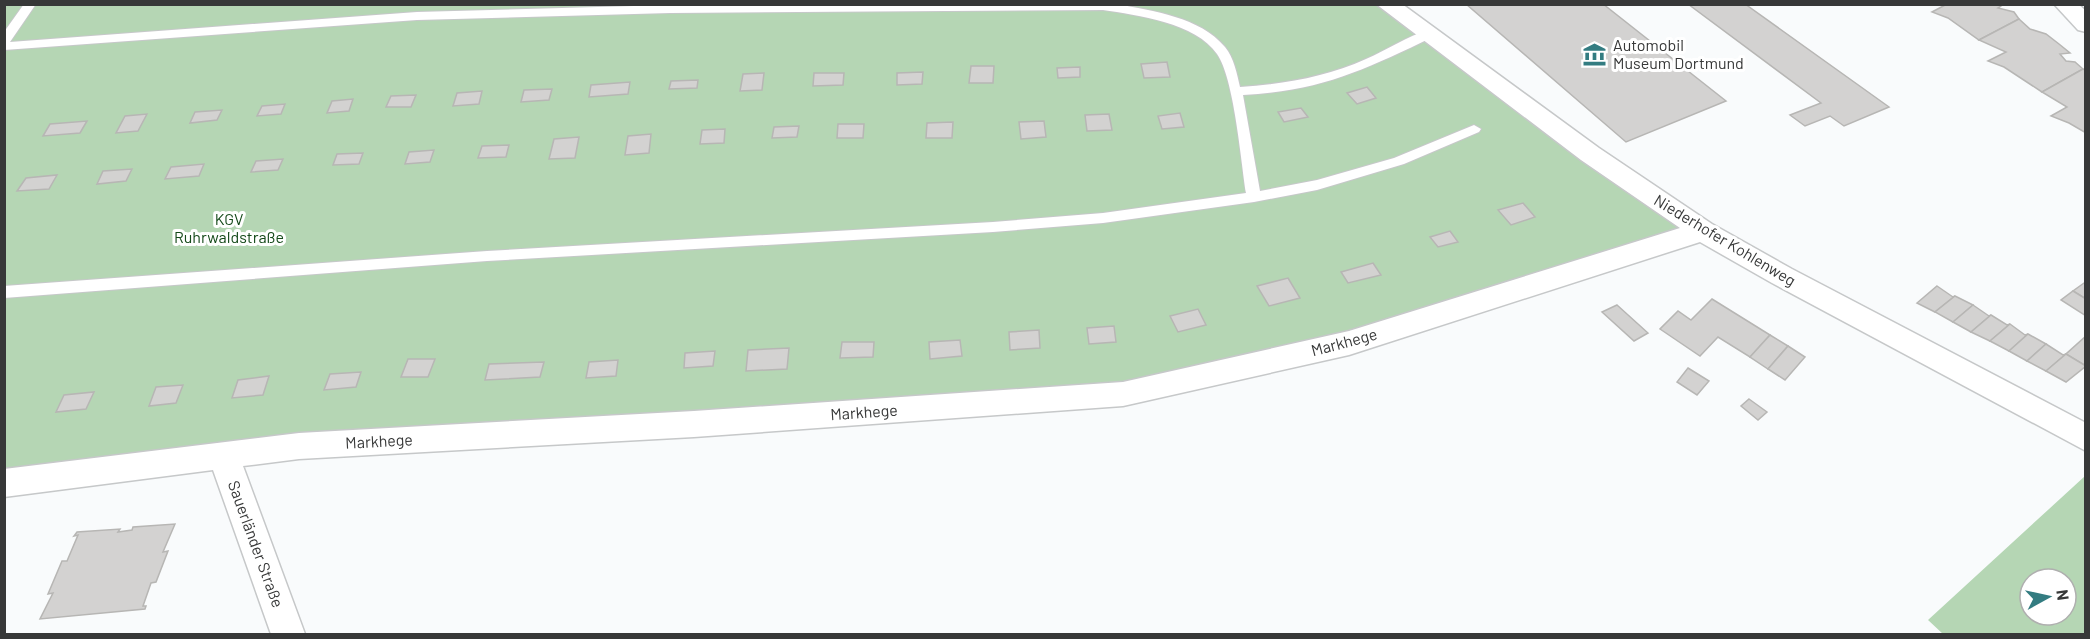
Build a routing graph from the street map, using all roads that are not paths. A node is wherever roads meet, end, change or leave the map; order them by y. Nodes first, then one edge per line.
1 (30, 4) edge
2 (1387, 4) edge
3 (2065, 4) edge
4 (2085, 25) edge
5 (1429, 34) junction
6 (4, 44) edge
7 (1235, 90) junction
8 (1474, 129) dead end
9 (1254, 197) junction
10 (1703, 231) junction
11 (4, 292) edge
12 (2085, 438) edge
13 (223, 454) junction
14 (4, 483) edge
15 (288, 634) edge

1 - 6 lane
2 - 5 street, Niederhofer Kohlenweg
3 - 4 street
5 - 7 lane
5 - 10 street, Niederhofer Kohlenweg
6 - 7 lane
7 - 9 lane
8 - 9 lane
9 - 11 lane
10 - 12 street, Niederhofer Kohlenweg
10 - 13 street, Markhege
13 - 14 street, Markhege
13 - 15 street, Sauerländer Straße

